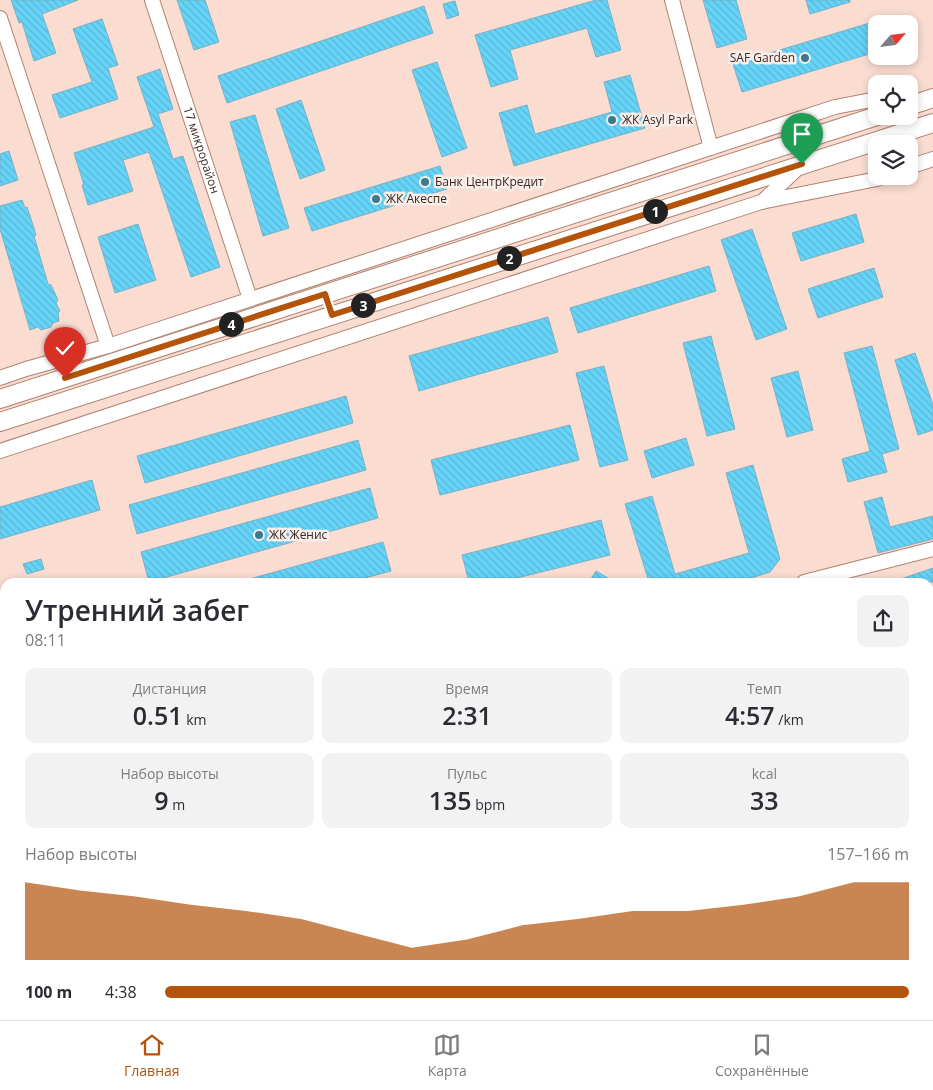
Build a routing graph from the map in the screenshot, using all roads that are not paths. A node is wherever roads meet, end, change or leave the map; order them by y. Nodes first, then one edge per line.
1 (152, 0) edge
2 (672, 0) edge
3 (0, 18) edge
4 (868, 101) edge
5 (868, 119) edge
6 (933, 122) edge
7 (711, 148) junction
8 (933, 160) edge
9 (802, 164) junction
10 (918, 164) edge
11 (868, 181) edge
12 (722, 190) junction
13 (761, 202) junction
14 (730, 212) junction
15 (325, 294) junction
16 (250, 299) junction
17 (332, 315) junction
18 (108, 346) junction
19 (0, 378) edge
20 (0, 398) edge
21 (0, 422) edge
22 (0, 451) edge
23 (933, 549) edge
24 (820, 578) edge

1 - 16 street, 17 микрорайон
2 - 7 street
3 - 18 street
4 - 7 street
5 - 15 main road
6 - 9 main road
7 - 16 street
8 - 10 street
9 - 12 main road
9 - 13 street
11 - 13 street
12 - 14 street
12 - 17 main road
13 - 14 street
14 - 22 street
15 - 17 main road
15 - 20 main road
16 - 18 street
17 - 21 main road
18 - 19 street
23 - 24 street

